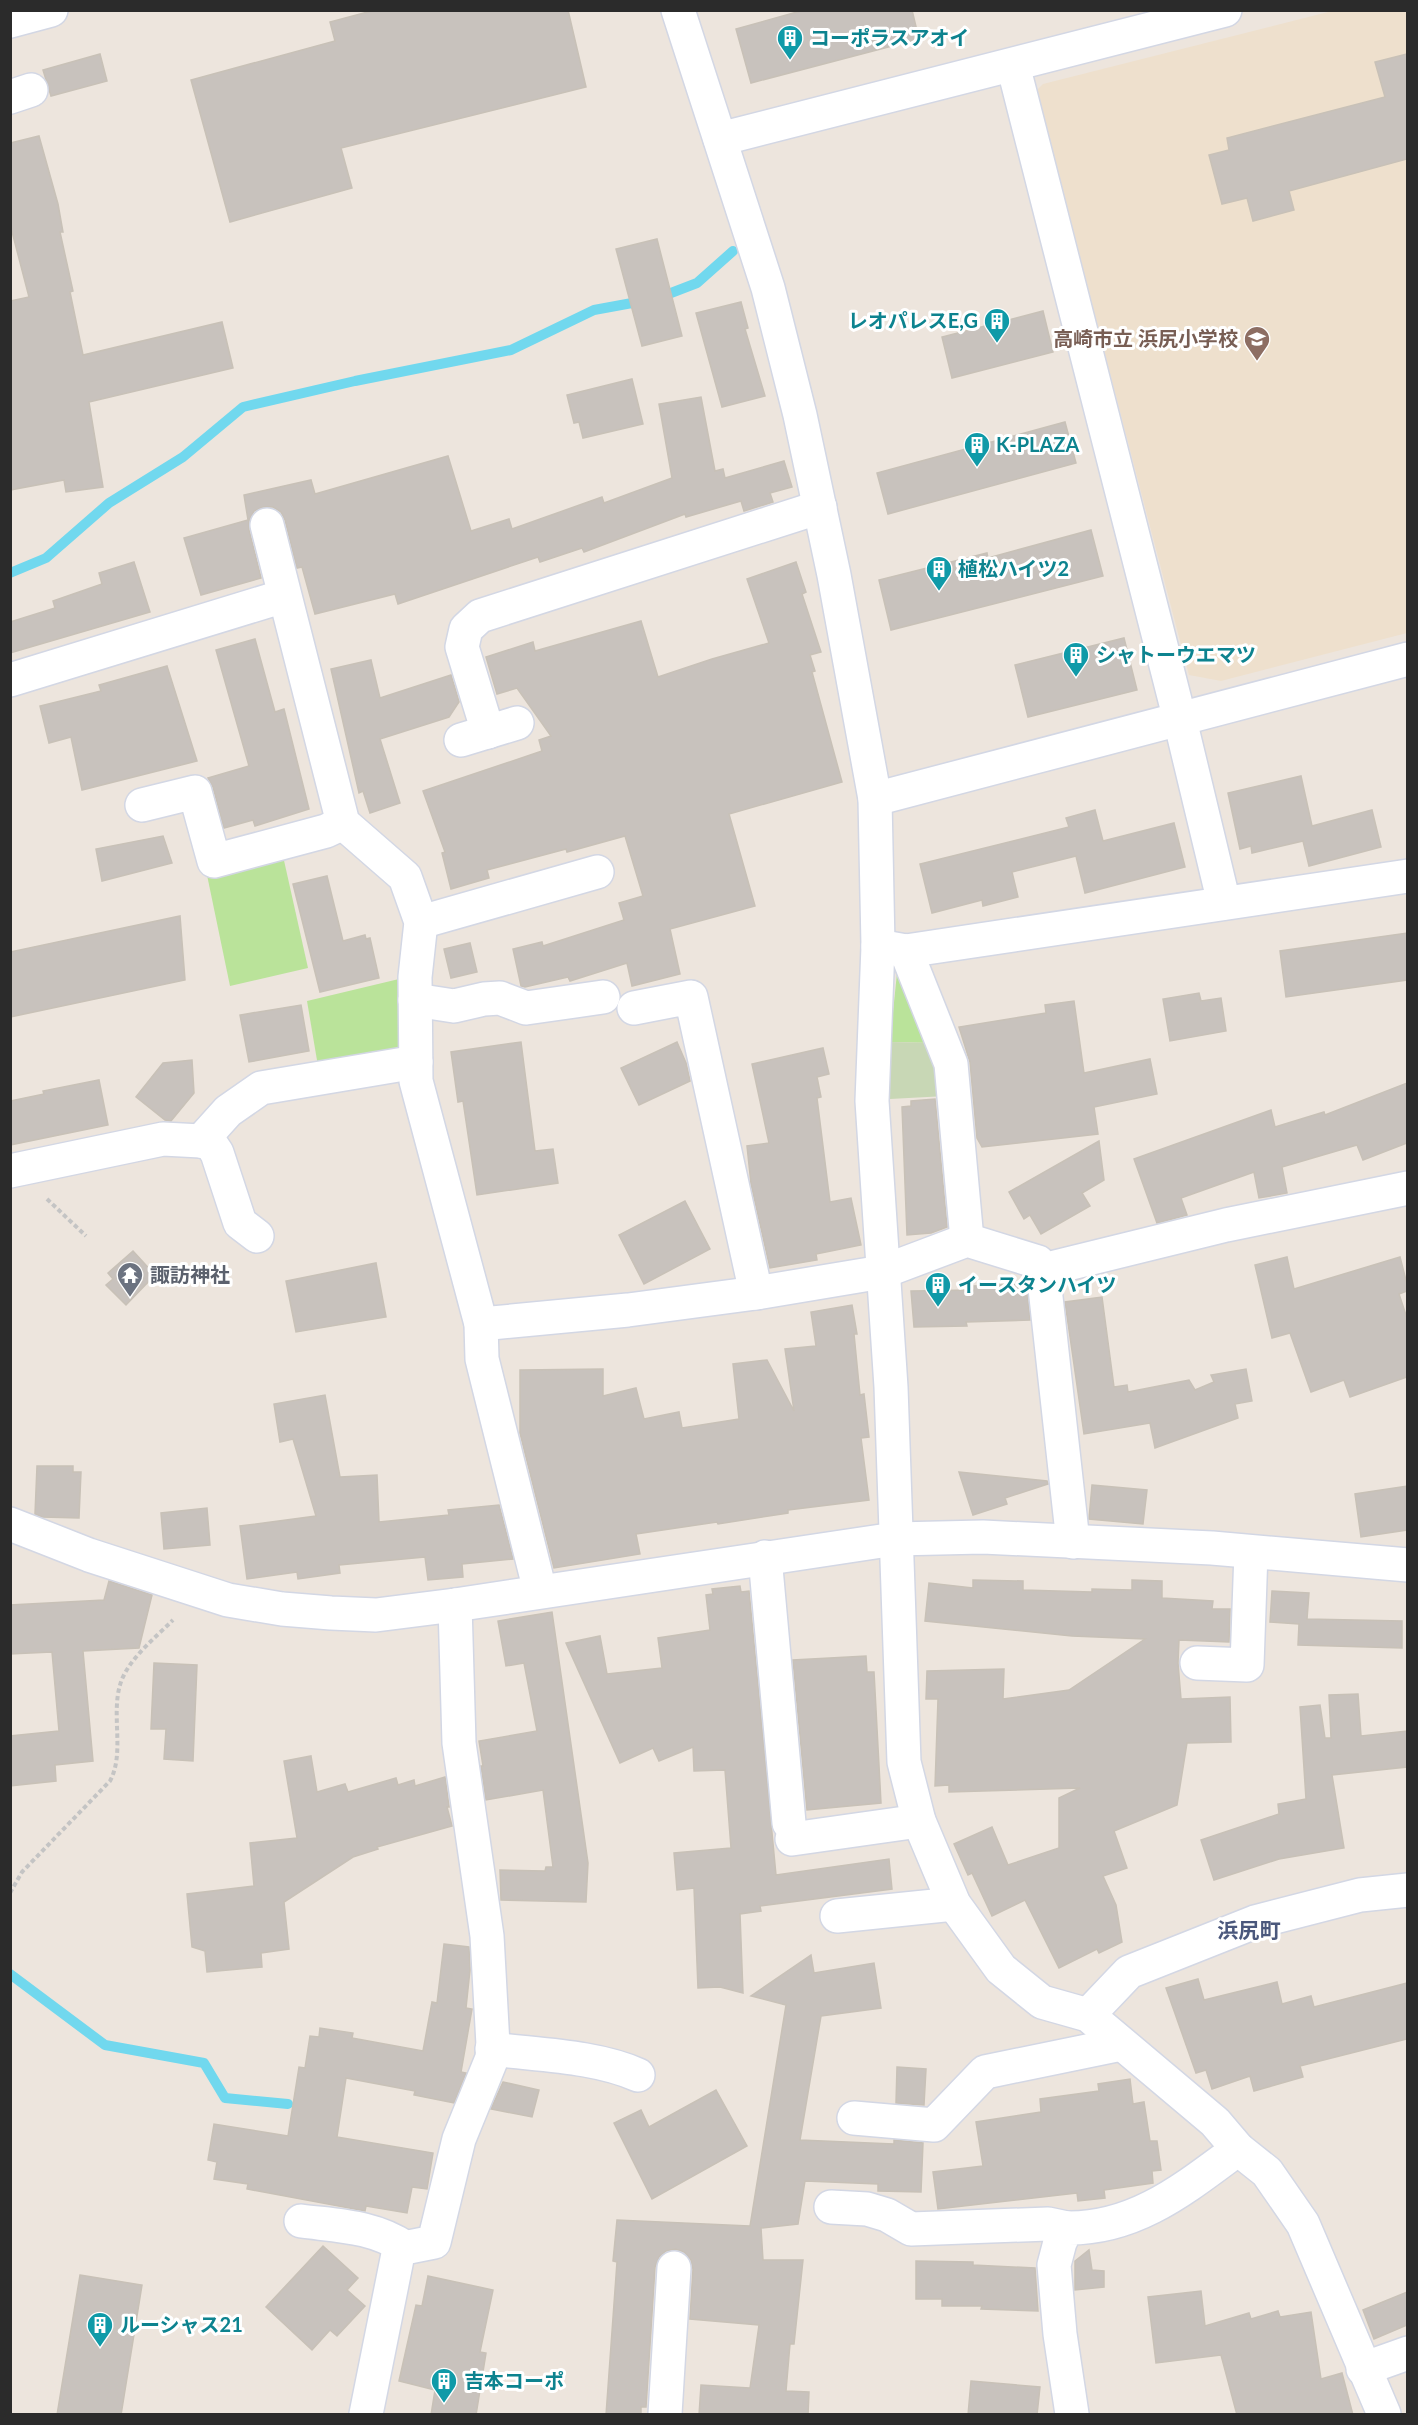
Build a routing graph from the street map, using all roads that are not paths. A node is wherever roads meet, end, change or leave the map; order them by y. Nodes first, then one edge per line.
1 (51, 10) edge
2 (678, 10) edge
3 (1220, 11) edge
4 (10, 21) edge
5 (1013, 65) junction
6 (720, 139) junction
7 (820, 507) junction
8 (267, 525) dead end
9 (284, 596) junction
10 (1407, 659) edge
11 (10, 680) edge
12 (1180, 720) junction
13 (489, 732) dead end
14 (875, 799) junction
15 (142, 805) dead end
16 (342, 823) junction
17 (597, 872) dead end
18 (1407, 876) edge
19 (1224, 903) junction
20 (421, 922) junction
21 (892, 949) junction
22 (603, 997) dead end
23 (415, 1000) junction
24 (634, 1008) dead end
25 (417, 1062) junction
26 (201, 1141) junction
27 (12, 1170) edge
28 (1407, 1188) edge
29 (257, 1236) dead end
30 (967, 1240) junction
31 (1043, 1270) junction
32 (882, 1272) junction
33 (756, 1293) junction
34 (481, 1324) junction
35 (10, 1524) edge
36 (896, 1539) junction
37 (1073, 1542) junction
38 (1251, 1552) junction
39 (765, 1557) junction
40 (1407, 1565) edge
41 (540, 1591) junction
42 (455, 1605) junction
43 (1197, 1664) dead end
44 (920, 1821) junction
45 (1407, 1890) edge
46 (954, 1904) junction
47 (837, 1916) dead end
48 (1088, 2015) junction
49 (1120, 2044) junction
50 (492, 2049) junction
51 (638, 2075) dead end
52 (854, 2118) dead end
53 (1238, 2149) junction
54 (831, 2207) dead end
55 (301, 2221) dead end
56 (1067, 2228) junction
57 (406, 2248) junction
58 (674, 2268) dead end
59 (1407, 2353) edge
60 (1363, 2369) junction
61 (366, 2415) edge
62 (665, 2415) edge
63 (1072, 2415) edge
64 (1384, 2415) edge

1 - 4 street
2 - 6 street
3 - 5 street
5 - 6 street
5 - 12 street
6 - 7 street
7 - 13 street
7 - 14 street
8 - 9 street
9 - 11 street
9 - 16 street
10 - 12 street
12 - 14 street
12 - 19 street
14 - 21 street
15 - 16 street
16 - 20 street
17 - 20 street
18 - 19 street
19 - 21 street
20 - 23 street
21 - 30 street
21 - 32 street
22 - 23 street
23 - 25 street
24 - 33 street
25 - 26 street
25 - 34 street
26 - 27 street
26 - 29 street
28 - 31 street
30 - 31 street
30 - 32 street
31 - 37 street
32 - 33 street
32 - 36 street
33 - 34 street
34 - 41 street
35 - 42 street
36 - 37 street
36 - 39 street
36 - 44 street
37 - 38 street
38 - 40 street
38 - 43 street
39 - 41 street
39 - 44 street
41 - 42 street
42 - 50 street
44 - 46 street
45 - 48 street
46 - 47 street
46 - 48 street
48 - 49 street
49 - 52 street
49 - 53 street
50 - 51 street
50 - 57 street
53 - 56 street
53 - 60 street
54 - 56 street
55 - 57 street
56 - 63 street
57 - 61 street
58 - 62 street
59 - 60 street
60 - 64 street

